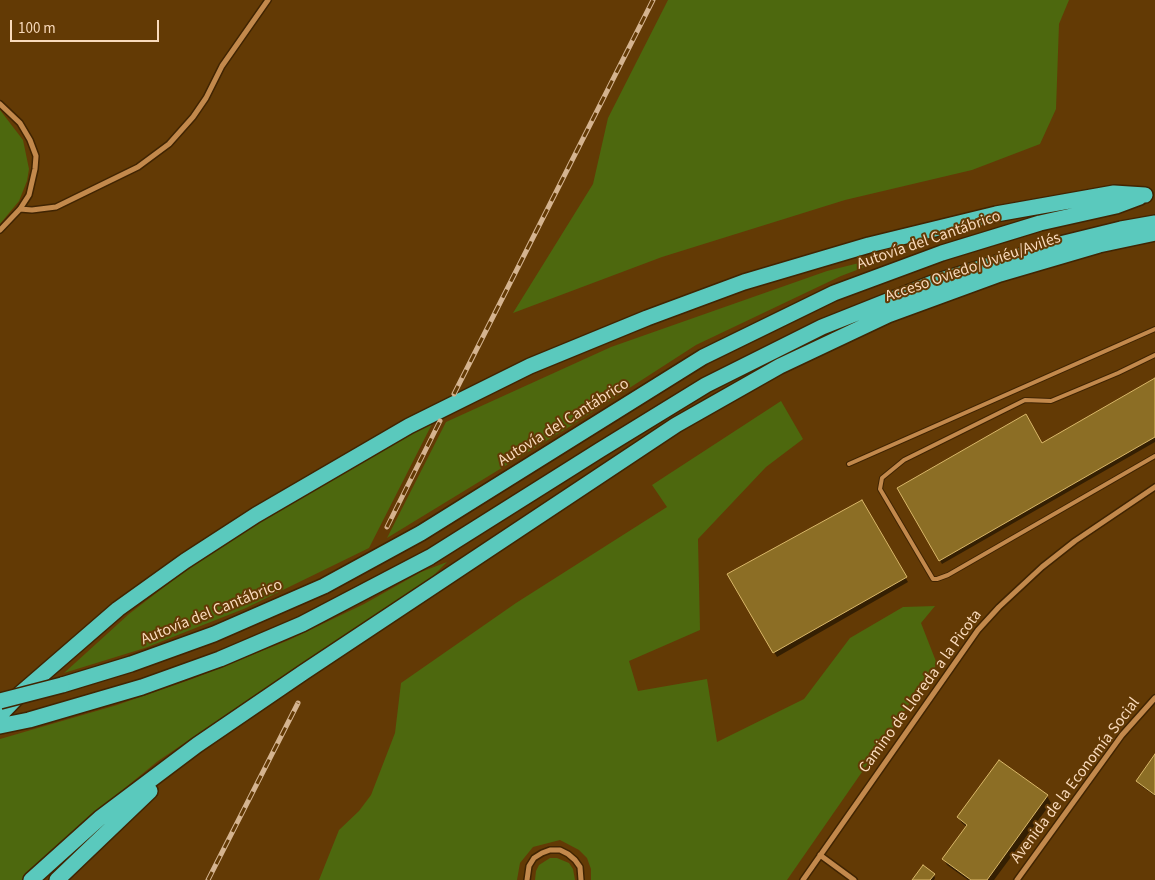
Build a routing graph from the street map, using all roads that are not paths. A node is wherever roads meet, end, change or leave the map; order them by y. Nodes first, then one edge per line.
1 (268, 0) edge
2 (0, 104) edge
3 (1150, 194) edge
4 (20, 209) junction
5 (1155, 223) edge
6 (0, 230) edge
7 (1155, 233) edge
8 (1155, 329) edge
9 (1155, 355) edge
10 (1155, 456) edge
11 (850, 464) dead end
12 (1155, 487) edge
13 (1155, 698) edge
14 (0, 701) edge
15 (0, 715) edge
16 (0, 726) edge
17 (198, 745) junction
18 (820, 855) junction
19 (31, 880) edge
20 (57, 880) edge
21 (527, 880) edge
22 (581, 880) edge
23 (803, 880) edge
24 (854, 880) edge
25 (1017, 880) edge

1 - 4 street
2 - 4 street
3 - 14 highway, Autovía del Cantábrico, bridge
3 - 15 highway
4 - 6 street
5 - 16 highway
7 - 17 highway, Acceso Oviedo/Uviéu/Avilés
8 - 11 lane
9 - 10 lane
12 - 18 street, Camino de Lloreda a la Picota
13 - 25 street, Avenida de la Economía Social
17 - 19 highway
17 - 20 highway
18 - 23 street, Camino de Lloreda a la Picota
18 - 24 street
21 - 22 street

